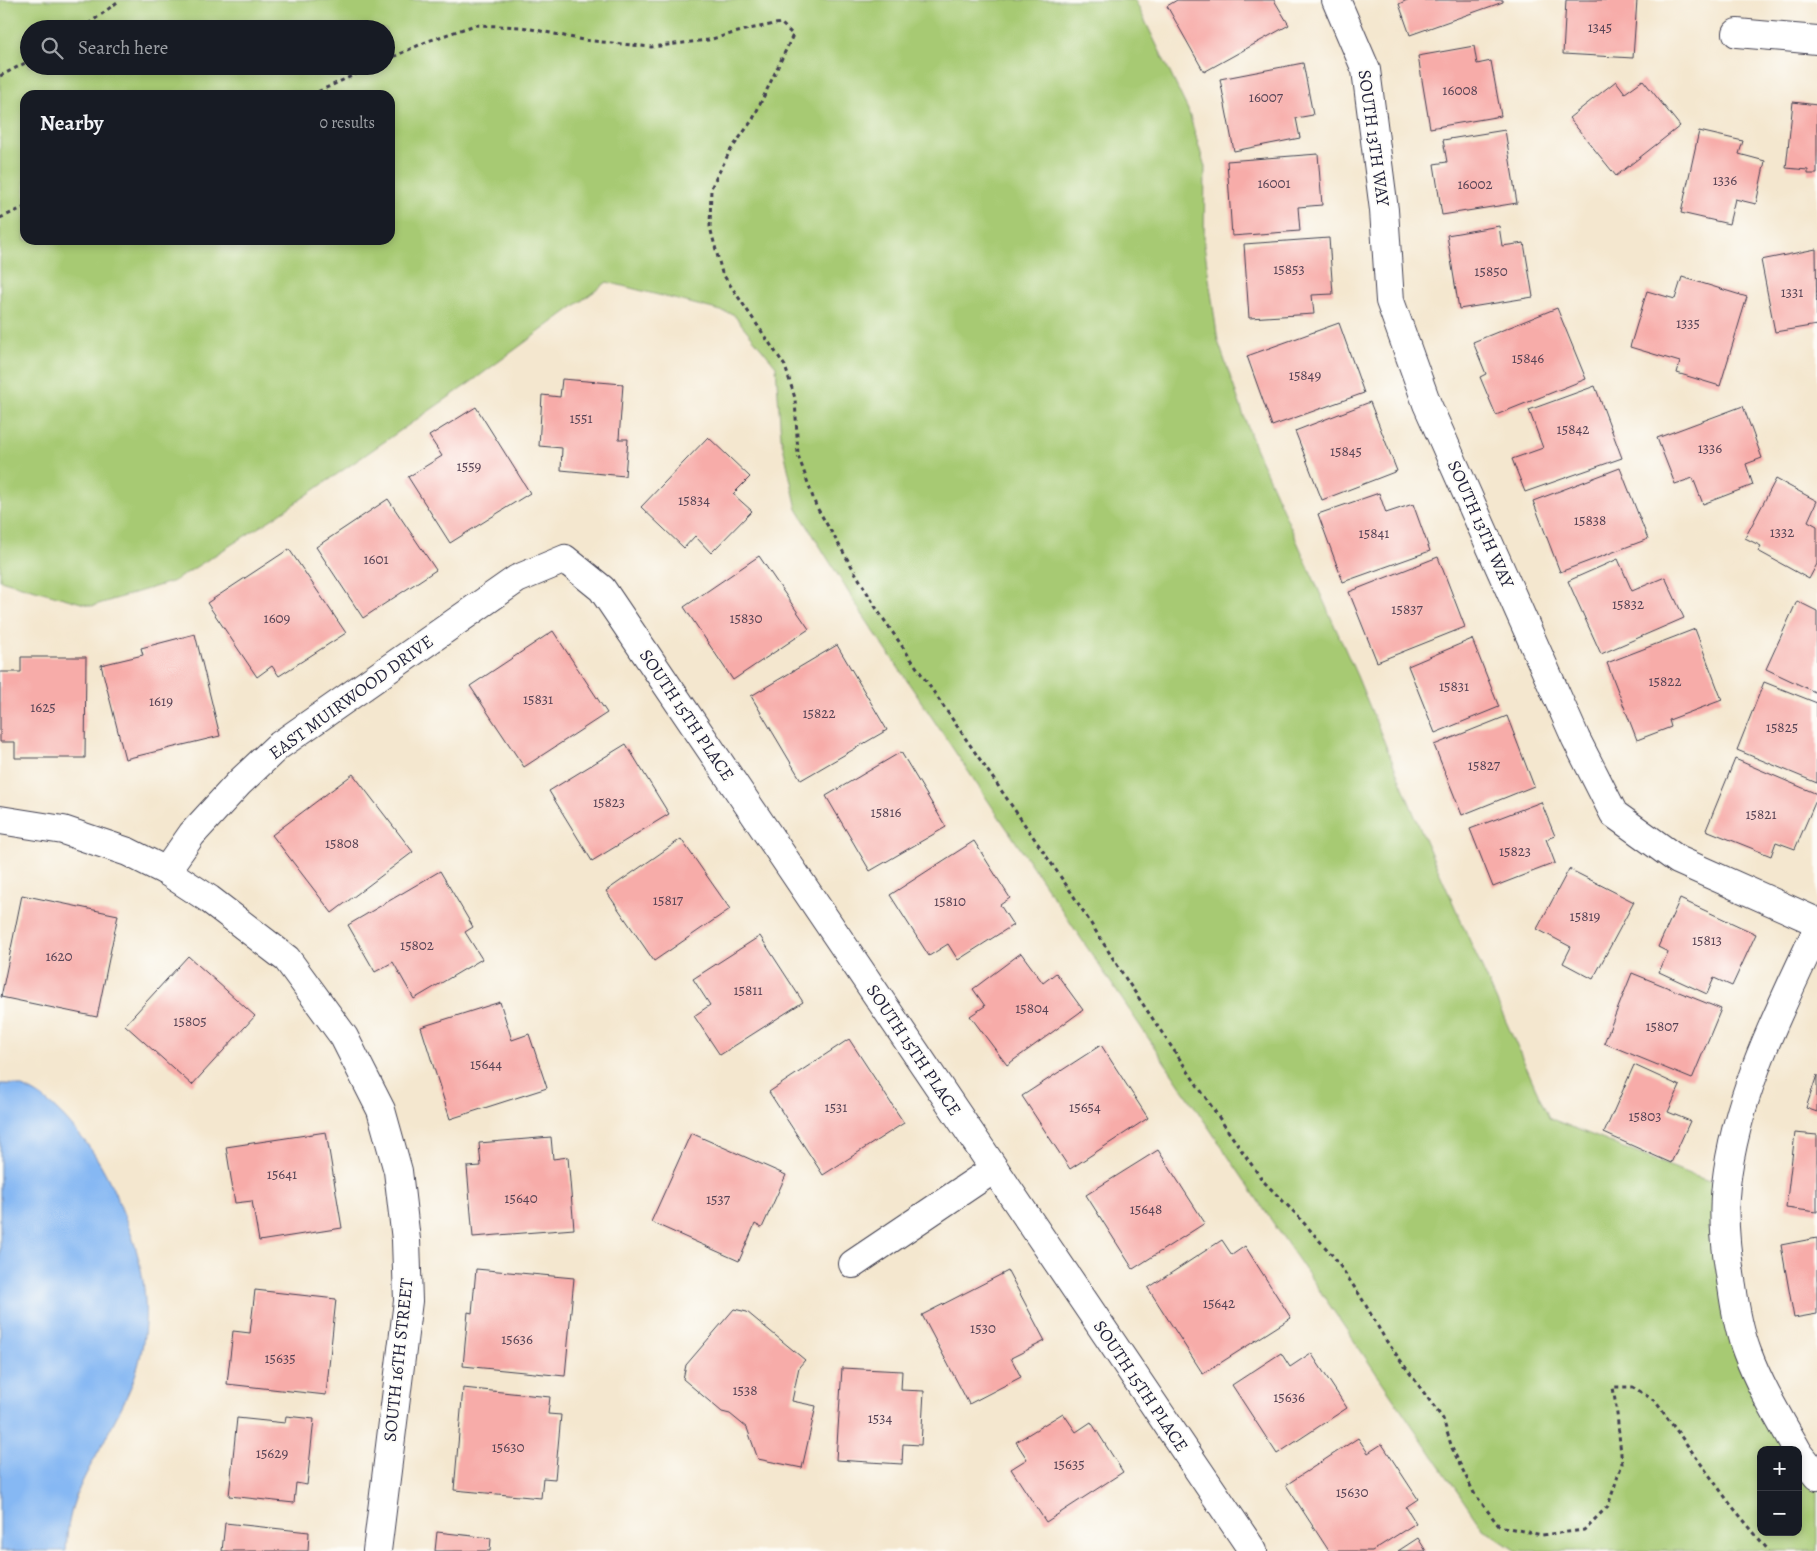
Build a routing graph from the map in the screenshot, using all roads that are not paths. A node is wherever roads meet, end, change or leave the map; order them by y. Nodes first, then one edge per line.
1 (1336, 0) edge
2 (1737, 33) dead end
3 (1817, 40) edge
4 (565, 559) joint
5 (0, 820) edge
6 (166, 871) junction
7 (1817, 922) edge
8 (1817, 930) edge
9 (994, 1169) junction
10 (853, 1264) dead end
11 (1795, 1446) edge
12 (1802, 1456) edge
13 (1817, 1476) edge
14 (377, 1551) edge
15 (1253, 1551) edge

1 - 7 street, SOUTH 13TH WAY
2 - 3 street
4 - 6 street, EAST MUIRWOOD DRIVE
4 - 9 street, SOUTH 15TH PLACE
5 - 6 street, SOUTH 16TH STREET
6 - 14 street, SOUTH 16TH STREET
8 - 11 street
9 - 10 street
9 - 15 street, SOUTH 15TH PLACE
12 - 13 street

